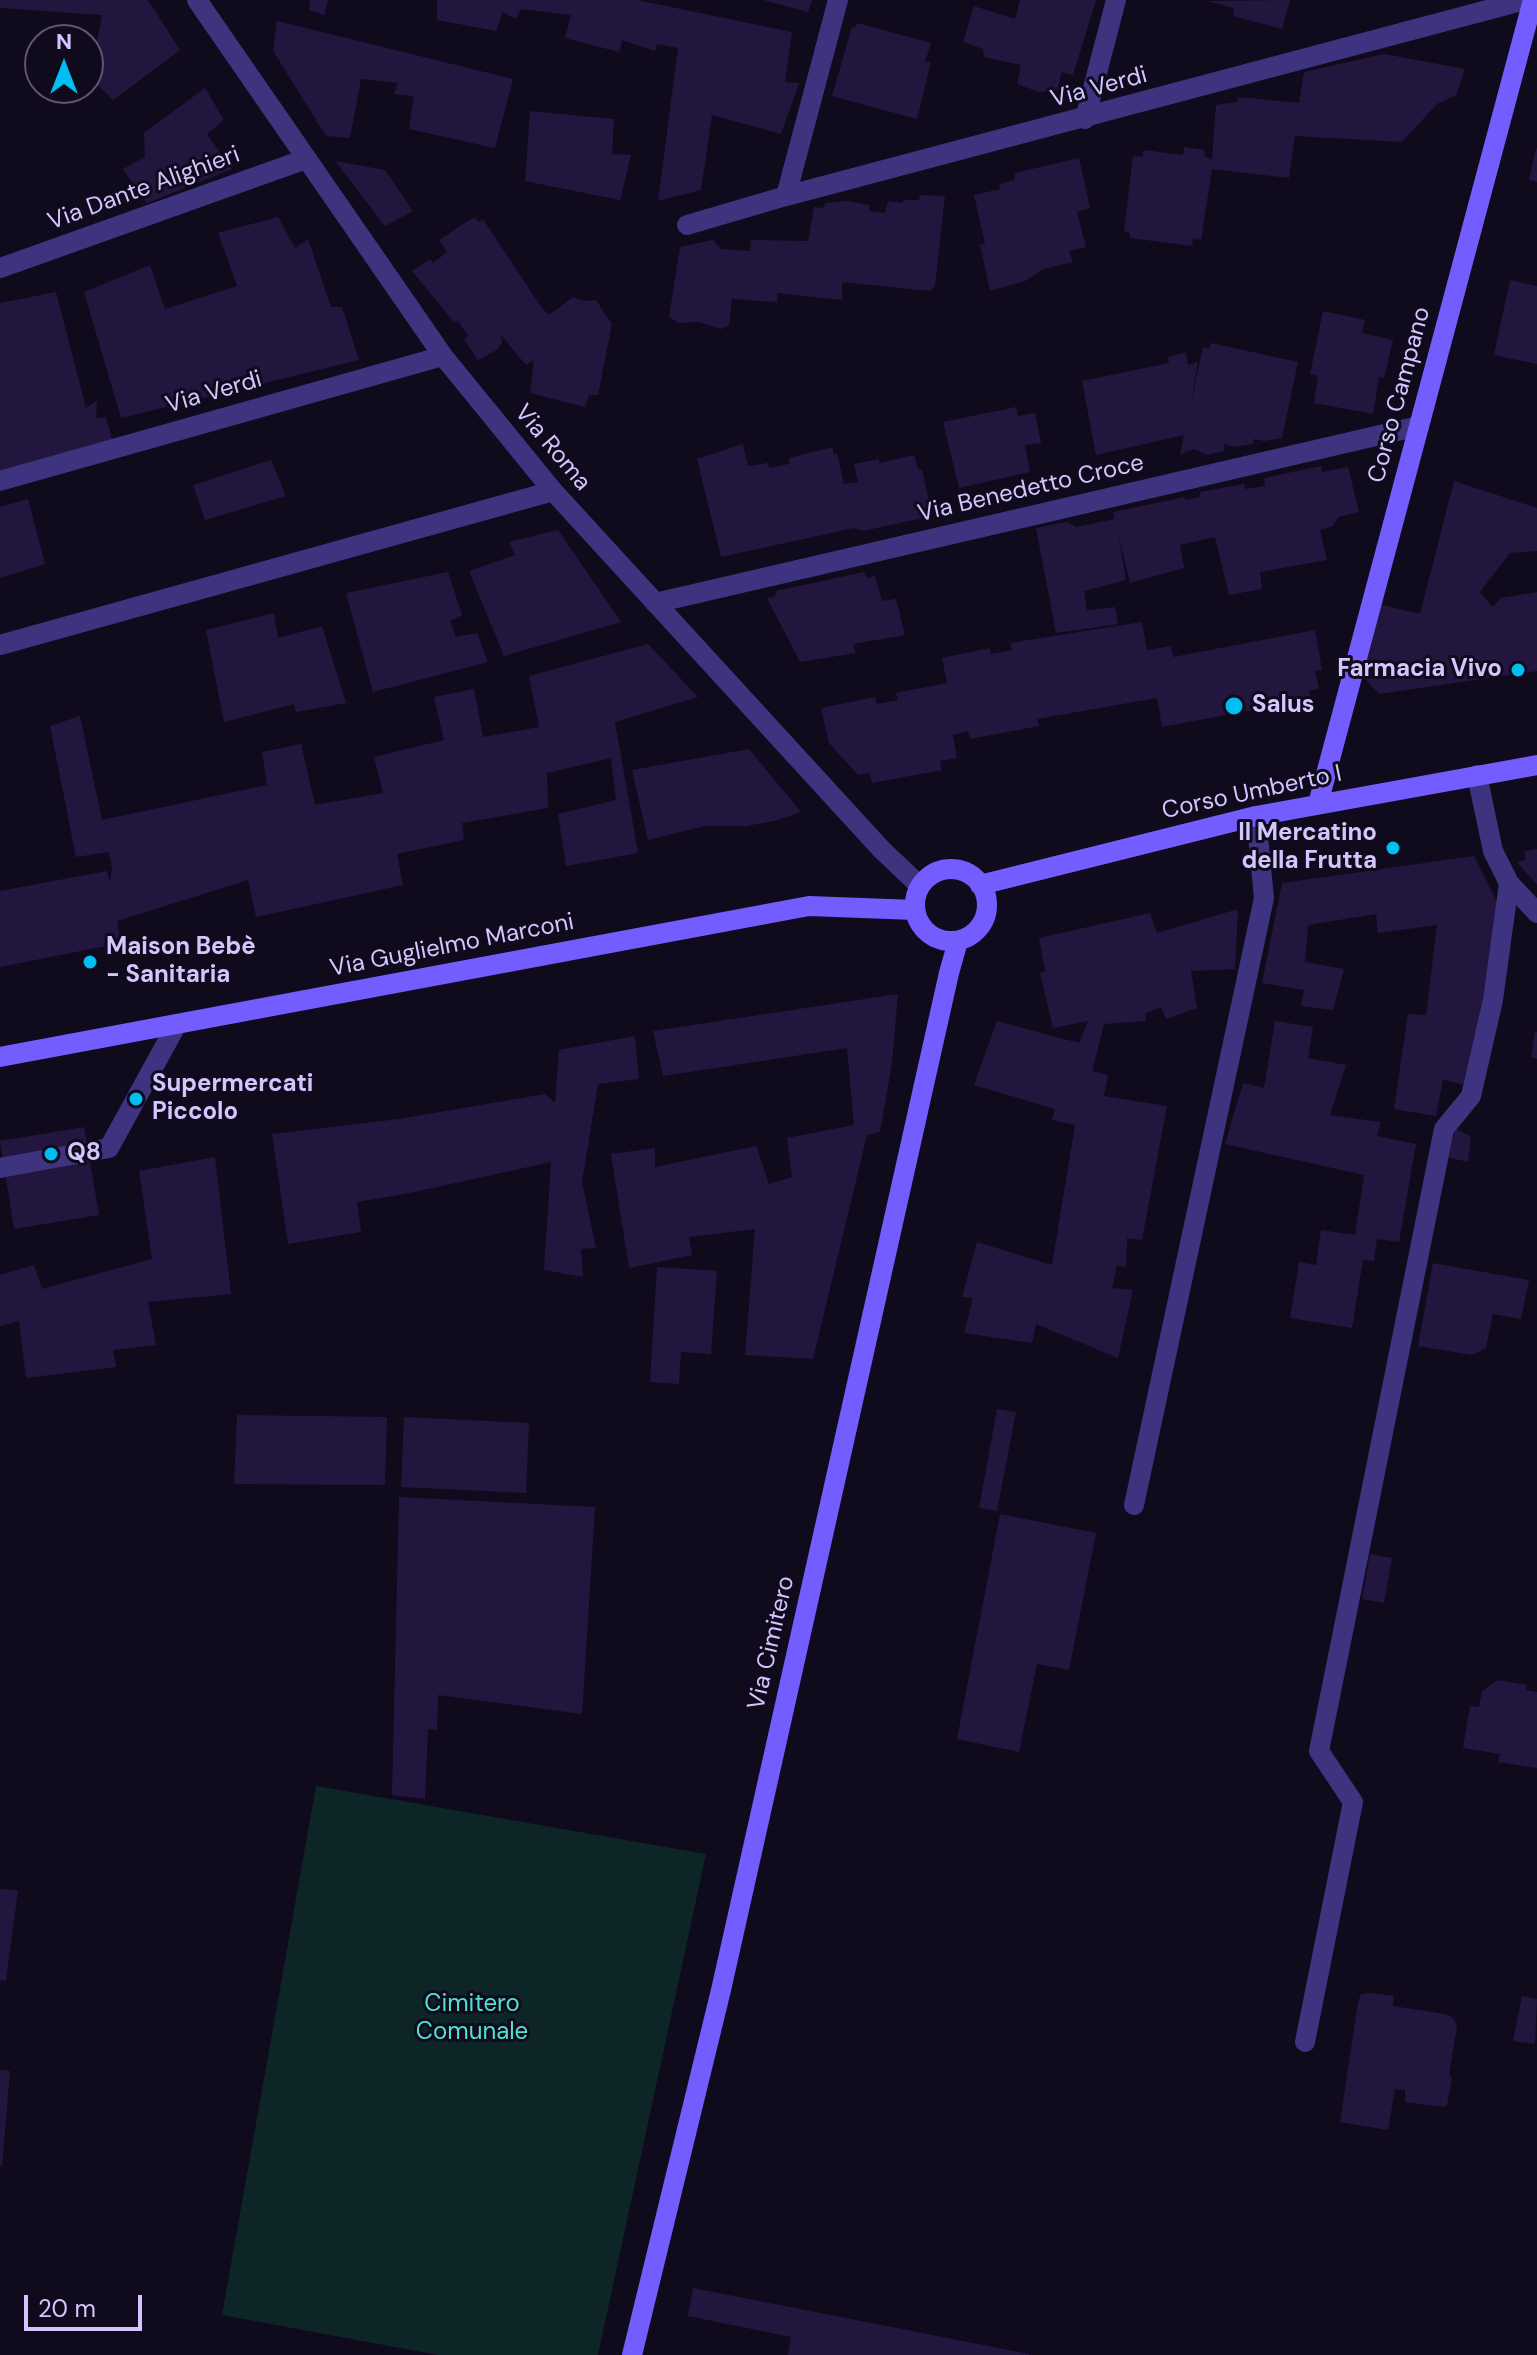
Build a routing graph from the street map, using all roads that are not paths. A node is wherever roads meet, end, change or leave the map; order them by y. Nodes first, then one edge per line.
1 (197, 0) edge
2 (838, 0) edge
3 (1116, 0) edge
4 (1525, 0) edge
5 (1533, 0) edge
6 (1085, 119) junction
7 (306, 159) junction
8 (786, 196) junction
9 (687, 225) dead end
10 (0, 268) edge
11 (443, 356) junction
12 (1419, 426) junction
13 (0, 481) edge
14 (553, 491) junction
15 (655, 603) junction
16 (0, 645) edge
17 (1537, 765) edge
18 (1477, 775) junction
19 (1318, 804) junction
20 (1256, 816) junction
21 (1509, 883) junction
22 (980, 885) junction
23 (920, 886) junction
24 (915, 910) junction
25 (1537, 913) edge
26 (958, 941) junction
27 (177, 1024) junction
28 (0, 1057) edge
29 (0, 1168) edge
30 (1134, 1505) dead end
31 (1305, 2042) dead end
32 (632, 2355) edge

1 - 7 street, Via Roma
2 - 8 street
3 - 6 street
4 - 6 street, Via Verdi
5 - 12 street, Corso Campano
6 - 8 street, Via Verdi
7 - 10 street, Via Dante Alighieri
7 - 11 street, Via Roma
8 - 9 street, Via Verdi
11 - 13 street, Via Verdi
11 - 14 street, Via Roma
12 - 15 street, Via Benedetto Croce
12 - 19 street, Corso Campano
14 - 15 street, Via Roma
14 - 16 street
15 - 23 street, Via Roma
17 - 18 street, Corso Umberto I
18 - 19 street, Corso Umberto I
18 - 21 street
19 - 20 street, Corso Umberto I
20 - 22 street, Corso Umberto I
20 - 30 street
21 - 25 street
21 - 31 street
22 - 23 street
22 - 26 street
23 - 24 street
24 - 26 street
24 - 27 street, Via Guglielmo Marconi
26 - 32 street, Via Cimitero
27 - 28 street, Via Guglielmo Marconi
27 - 29 street

